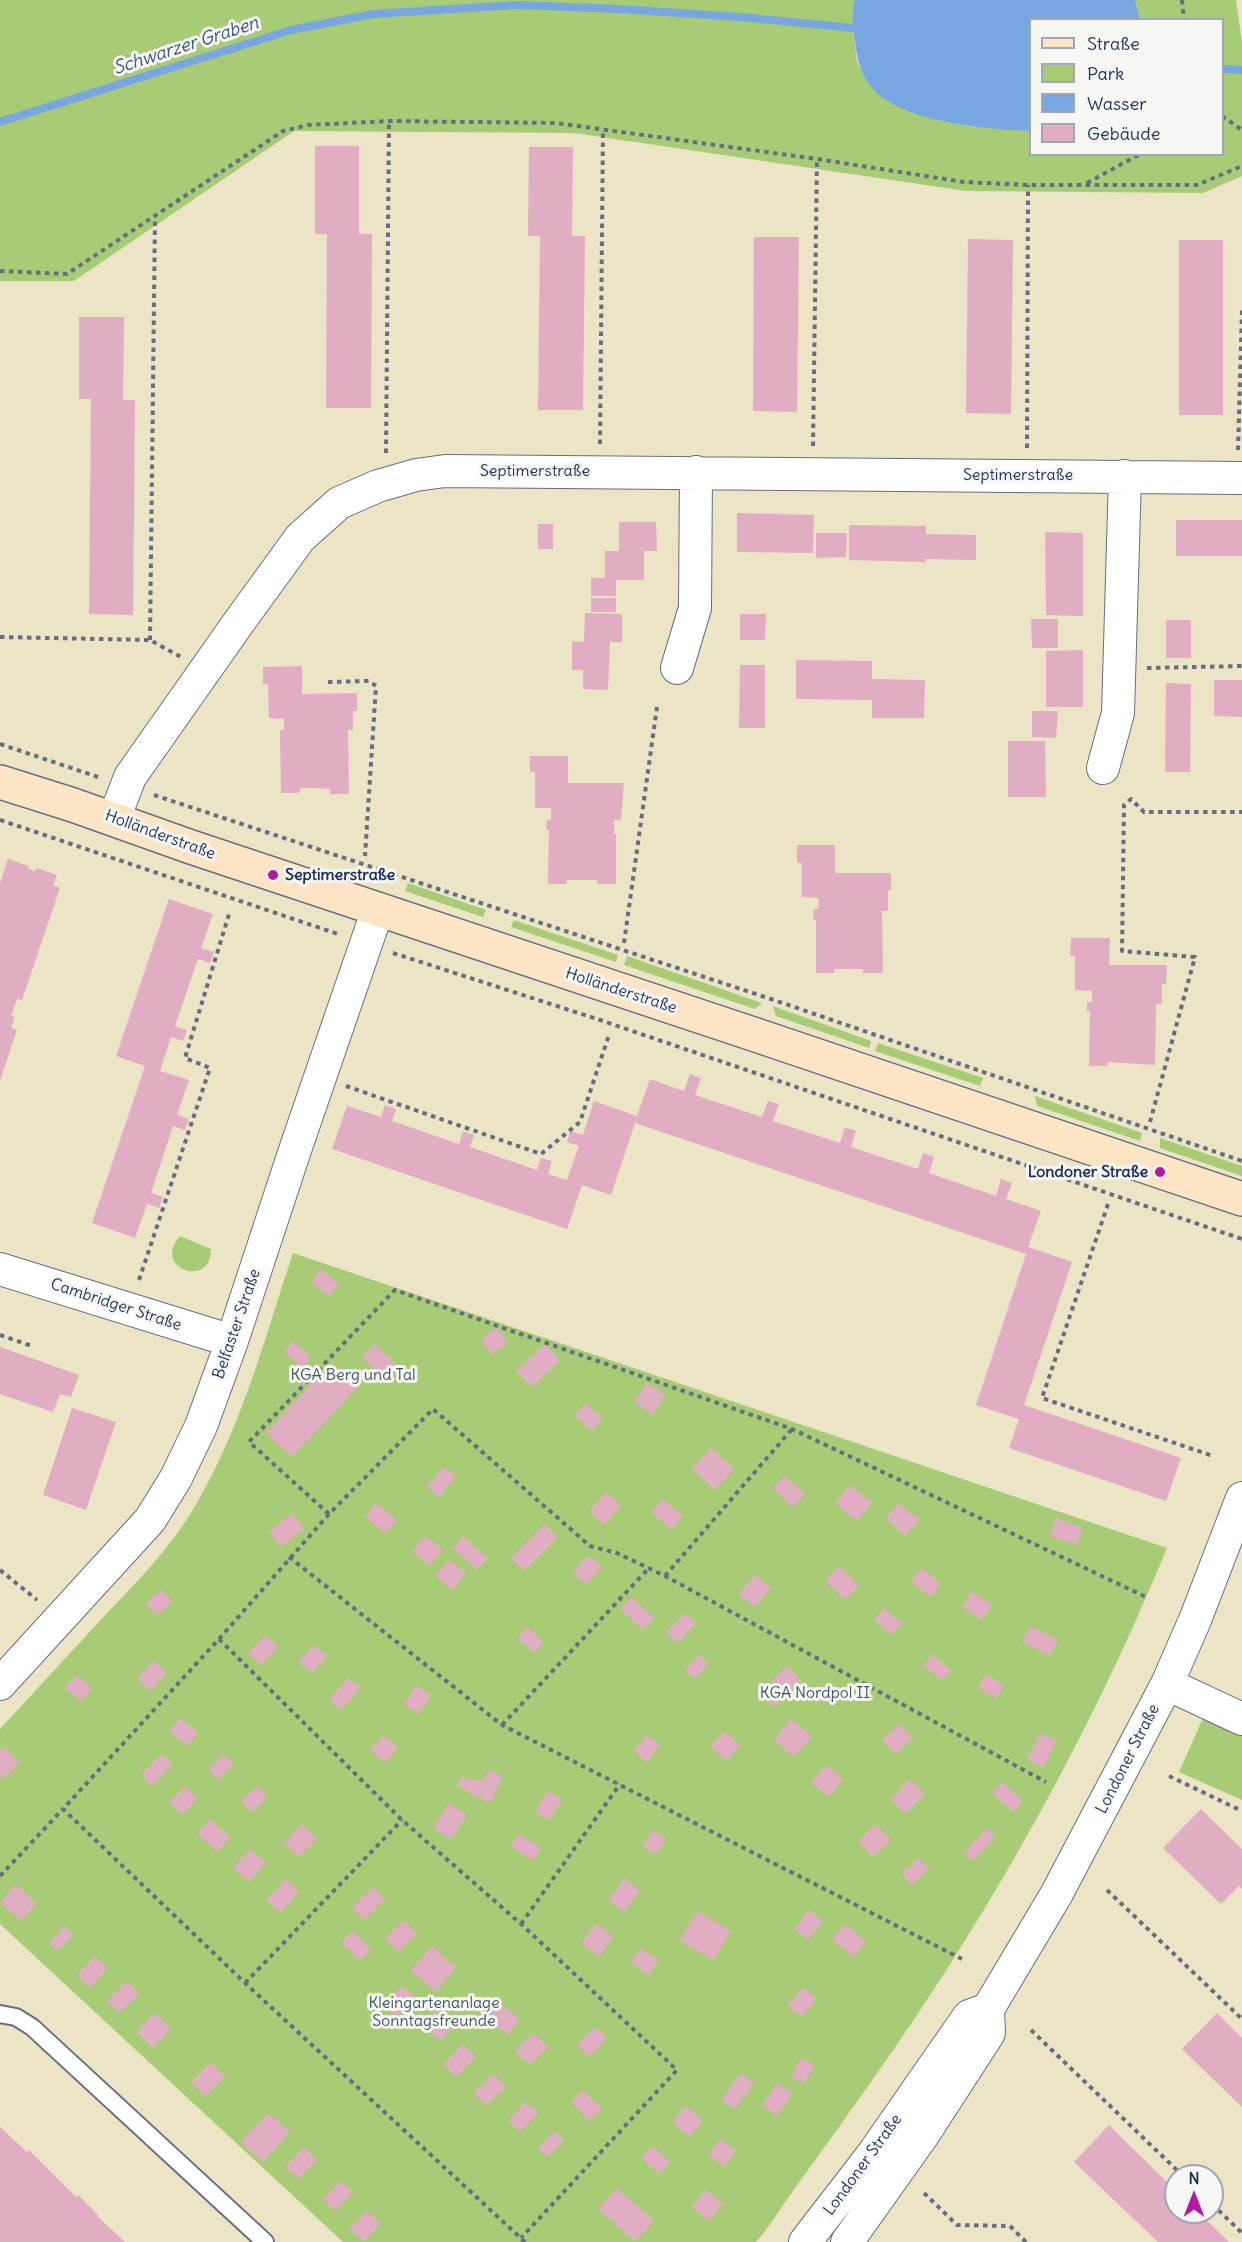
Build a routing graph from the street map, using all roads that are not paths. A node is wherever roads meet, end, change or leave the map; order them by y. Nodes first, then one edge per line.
1 (1240, 465) edge
2 (696, 472) junction
3 (1125, 476) junction
4 (678, 668) dead end
5 (1103, 768) dead end
6 (0, 782) edge
7 (114, 819) junction
8 (378, 909) junction
9 (1242, 1199) edge
10 (0, 1269) edge
11 (232, 1341) junction
12 (1242, 1498) edge
13 (0, 1683) edge
14 (1167, 1684) junction
15 (1242, 1719) edge
16 (988, 2009) junction
17 (0, 2014) edge
18 (265, 2242) edge
19 (805, 2242) edge
20 (847, 2242) edge

1 - 3 street, Septimerstraße
2 - 3 street, Septimerstraße
2 - 4 street
2 - 7 street, Septimerstraße
3 - 5 street
6 - 7 street, Holländerstraße
7 - 8 street, Holländerstraße
8 - 9 street, Holländerstraße
8 - 11 street, Belfaster Straße
10 - 11 street, Cambridger Straße
11 - 13 street, Belfaster Straße
12 - 14 street, Londoner Straße
14 - 15 street
14 - 16 street, Londoner Straße
16 - 19 street, Londoner Straße
16 - 20 street, Londoner Straße
17 - 18 lane

